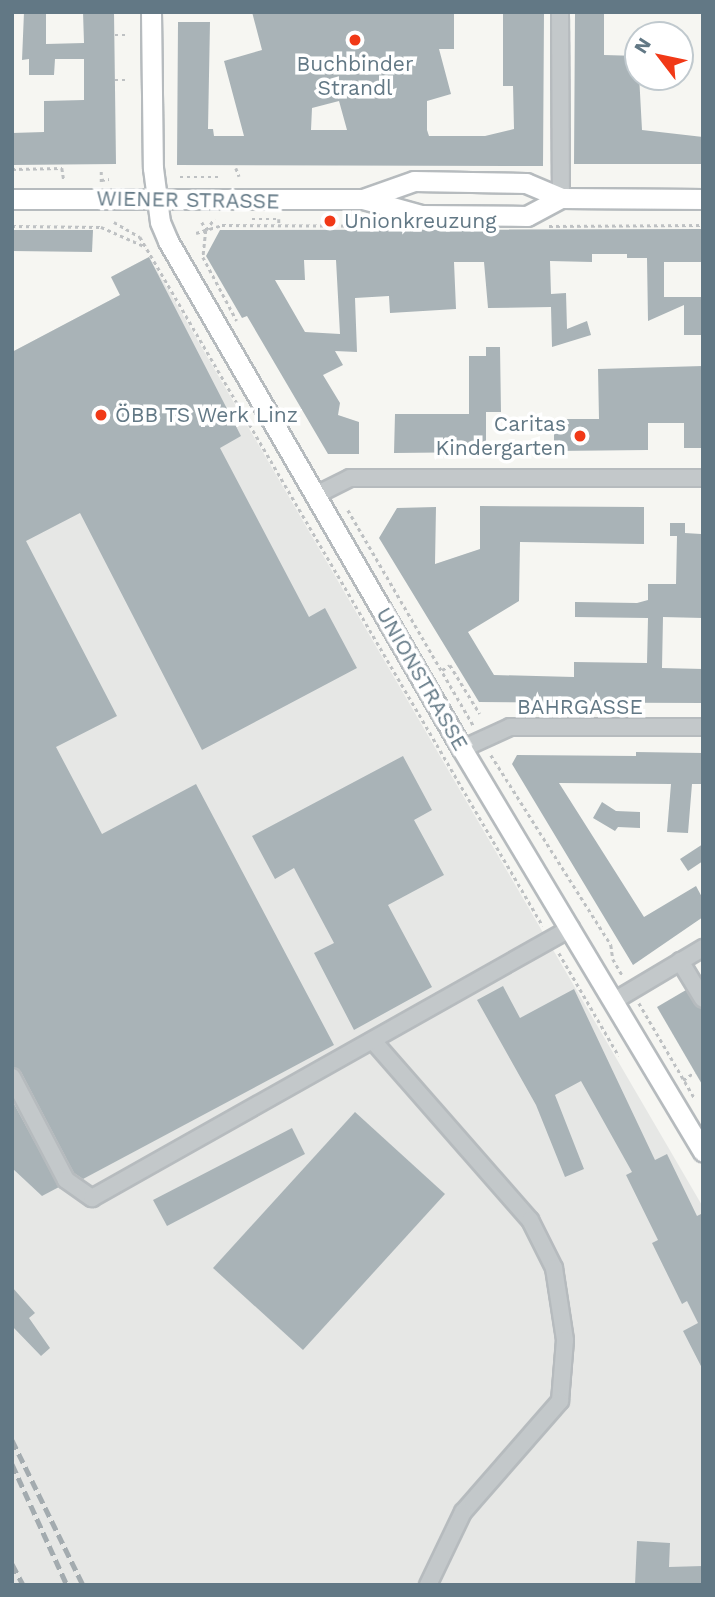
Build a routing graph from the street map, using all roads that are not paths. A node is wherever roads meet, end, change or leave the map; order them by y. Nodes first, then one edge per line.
1 (151, 12) edge
2 (560, 12) edge
3 (561, 198) junction
4 (12, 199) edge
5 (363, 199) junction
6 (703, 199) edge
7 (156, 200) junction
8 (703, 478) edge
9 (314, 496) junction
10 (703, 727) edge
11 (462, 749) junction
12 (571, 928) junction
13 (703, 948) edge
14 (680, 961) junction
15 (703, 999) edge
16 (614, 1001) junction
17 (374, 1042) junction
18 (12, 1077) edge
19 (703, 1151) edge
20 (428, 1585) edge

1 - 7 main road, UNIONSTRASSE
2 - 3 street
3 - 5 main road, WIENER STRASSE
3 - 5 main road, WIENER STRASSE
3 - 6 main road, WIENER STRASSE
4 - 7 main road, WIENER STRASSE
5 - 7 main road, WIENER STRASSE
7 - 9 main road, UNIONSTRASSE
8 - 9 street
9 - 11 main road, UNIONSTRASSE
10 - 11 street, BAHRGASSE
11 - 12 main road, UNIONSTRASSE
12 - 16 main road, UNIONSTRASSE
12 - 17 street
13 - 14 street
14 - 15 street
14 - 16 street
16 - 19 main road, UNIONSTRASSE
17 - 18 street
17 - 20 street

